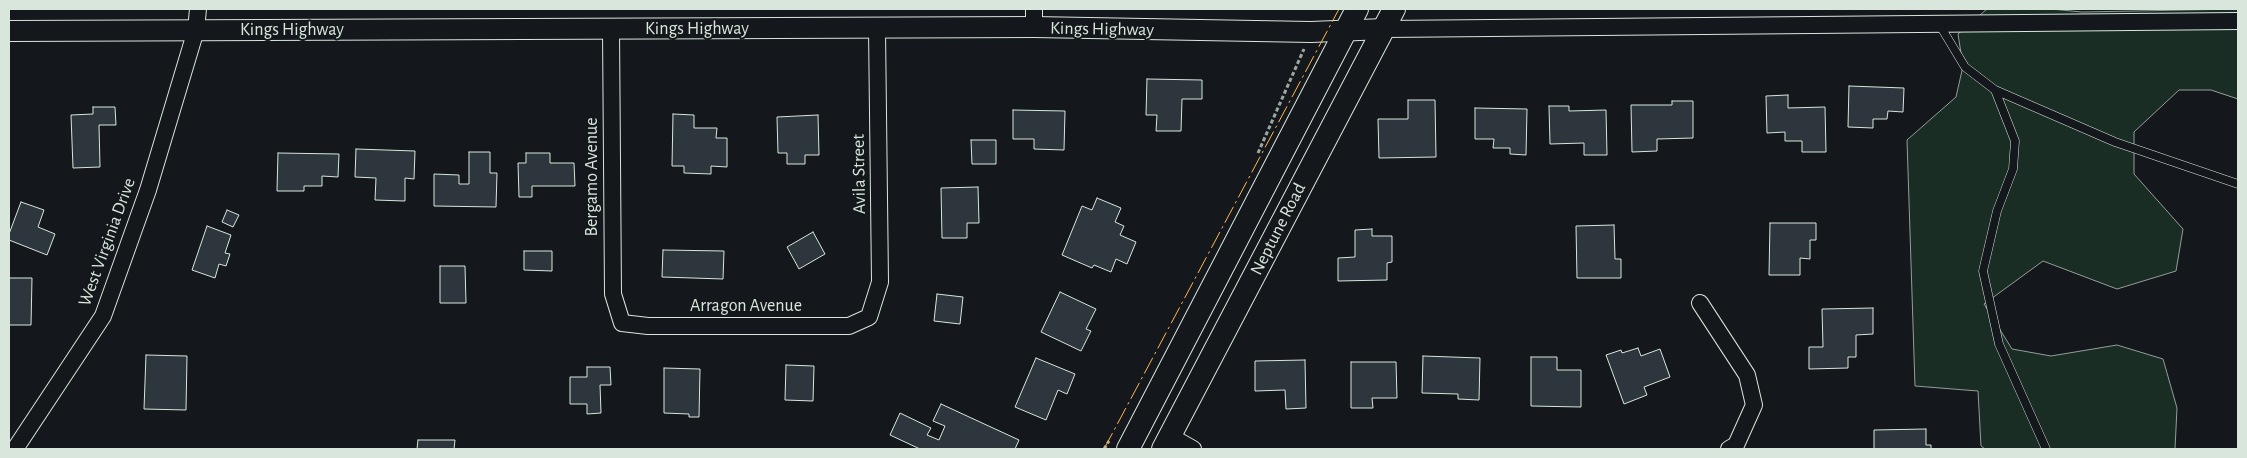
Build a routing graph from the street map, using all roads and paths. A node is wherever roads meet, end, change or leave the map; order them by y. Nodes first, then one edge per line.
1 (198, 9) edge
2 (1357, 9) edge
3 (1394, 9) edge
4 (1938, 16) edge
5 (1034, 18) edge
6 (2238, 21) edge
7 (611, 29) junction
8 (877, 29) junction
9 (1384, 29) junction
10 (196, 30) junction
11 (9, 31) edge
12 (1345, 31) junction
13 (1311, 32) junction
14 (1995, 90) junction
15 (1254, 160) dead end
16 (2238, 184) edge
17 (1700, 303) dead end
18 (869, 317) joint
19 (622, 323) joint
20 (1167, 443) edge
21 (1118, 445) edge
22 (15, 449) edge
23 (1104, 449) edge
24 (1194, 449) edge
25 (1728, 449) edge
26 (2046, 449) edge

1 - 10 street, West Virginia Drive
2 - 12 main road, Neptune Road
3 - 9 main road, Neptune Road
4 - 6 street
4 - 9 street
4 - 14 lane
5 - 8 street, Kings Highway
5 - 13 street, Kings Highway
7 - 8 street, Kings Highway
7 - 10 street, Kings Highway
7 - 19 street, Bergamo Avenue
8 - 18 street, Avila Street
9 - 12 street, Kings Highway
9 - 20 main road, Neptune Road
10 - 11 street, Kings Highway
10 - 22 street, West Virginia Drive
12 - 13 street, Kings Highway
12 - 21 main road, Neptune Road
13 - 15 path
14 - 16 lane
14 - 26 lane
17 - 25 street
18 - 19 street, Arragon Avenue
20 - 24 street
21 - 23 path

